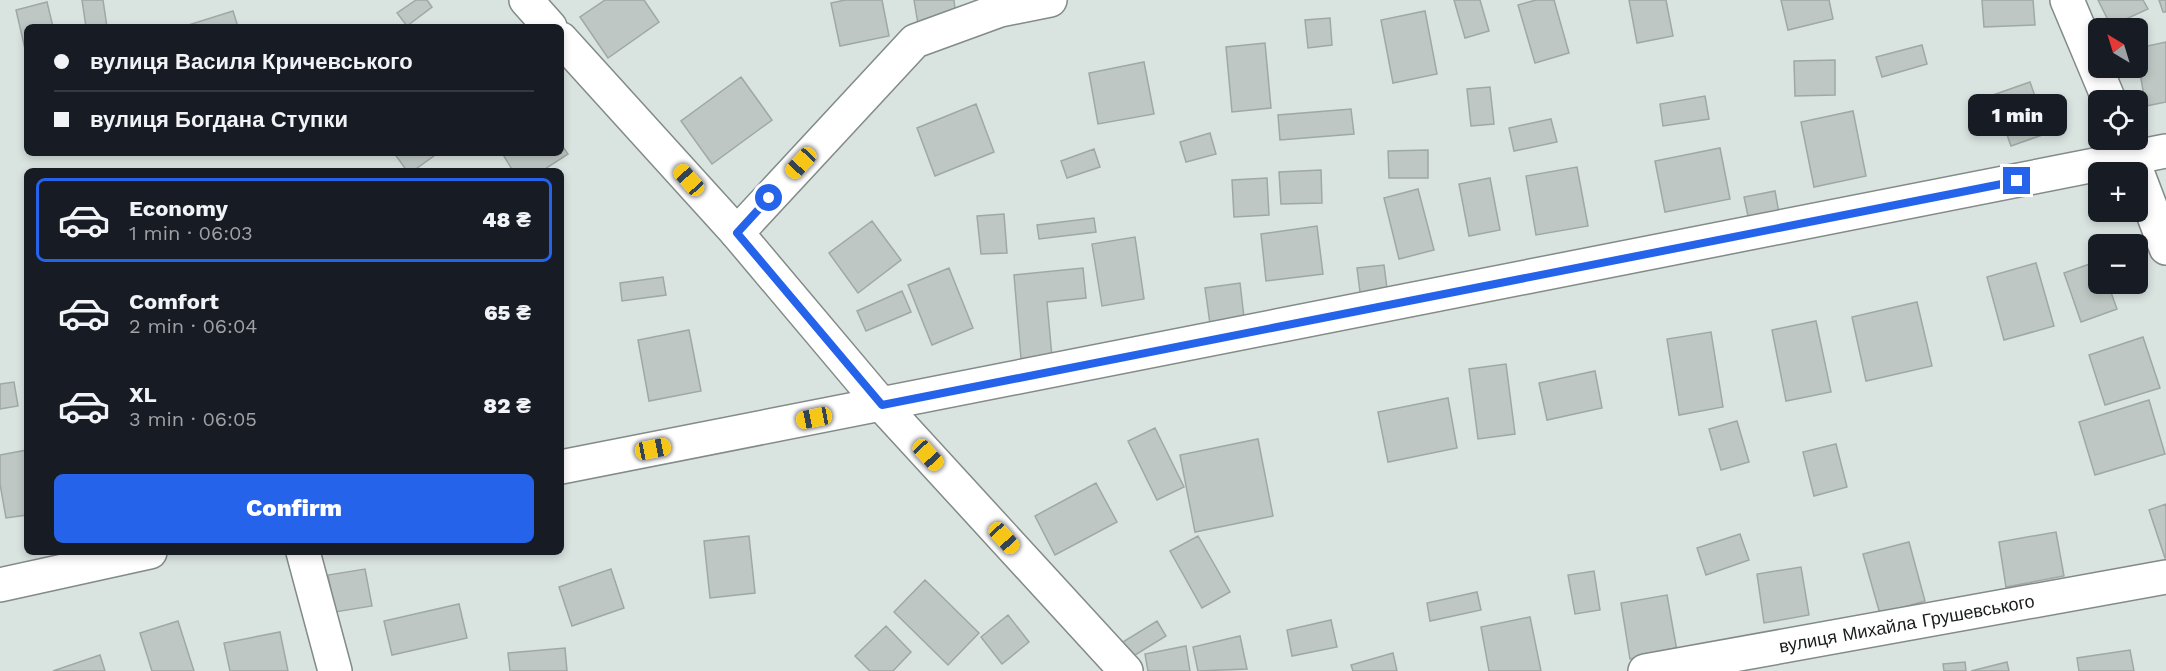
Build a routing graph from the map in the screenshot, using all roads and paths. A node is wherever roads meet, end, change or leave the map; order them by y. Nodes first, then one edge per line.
1 (526, 0) edge
2 (1050, 0) edge
3 (2067, 0) edge
4 (547, 24) edge
5 (564, 42) edge
6 (2105, 90) edge
7 (2124, 150) edge
8 (2129, 150) edge
9 (2148, 150) edge
10 (2166, 151) edge
11 (737, 233) junction
12 (2166, 248) edge
13 (882, 405) junction
14 (564, 466) edge
15 (136, 555) edge
16 (304, 555) edge
17 (2166, 577) edge
18 (0, 585) edge
19 (334, 671) edge
20 (1126, 671) edge
21 (1645, 671) edge

1 - 4 street
2 - 11 street
3 - 6 street
5 - 11 street
7 - 13 street
8 - 12 street
9 - 10 street
11 - 13 street
13 - 14 street
13 - 20 street
15 - 18 street
16 - 19 street
17 - 21 street, вулиця Михайла Грушевського

